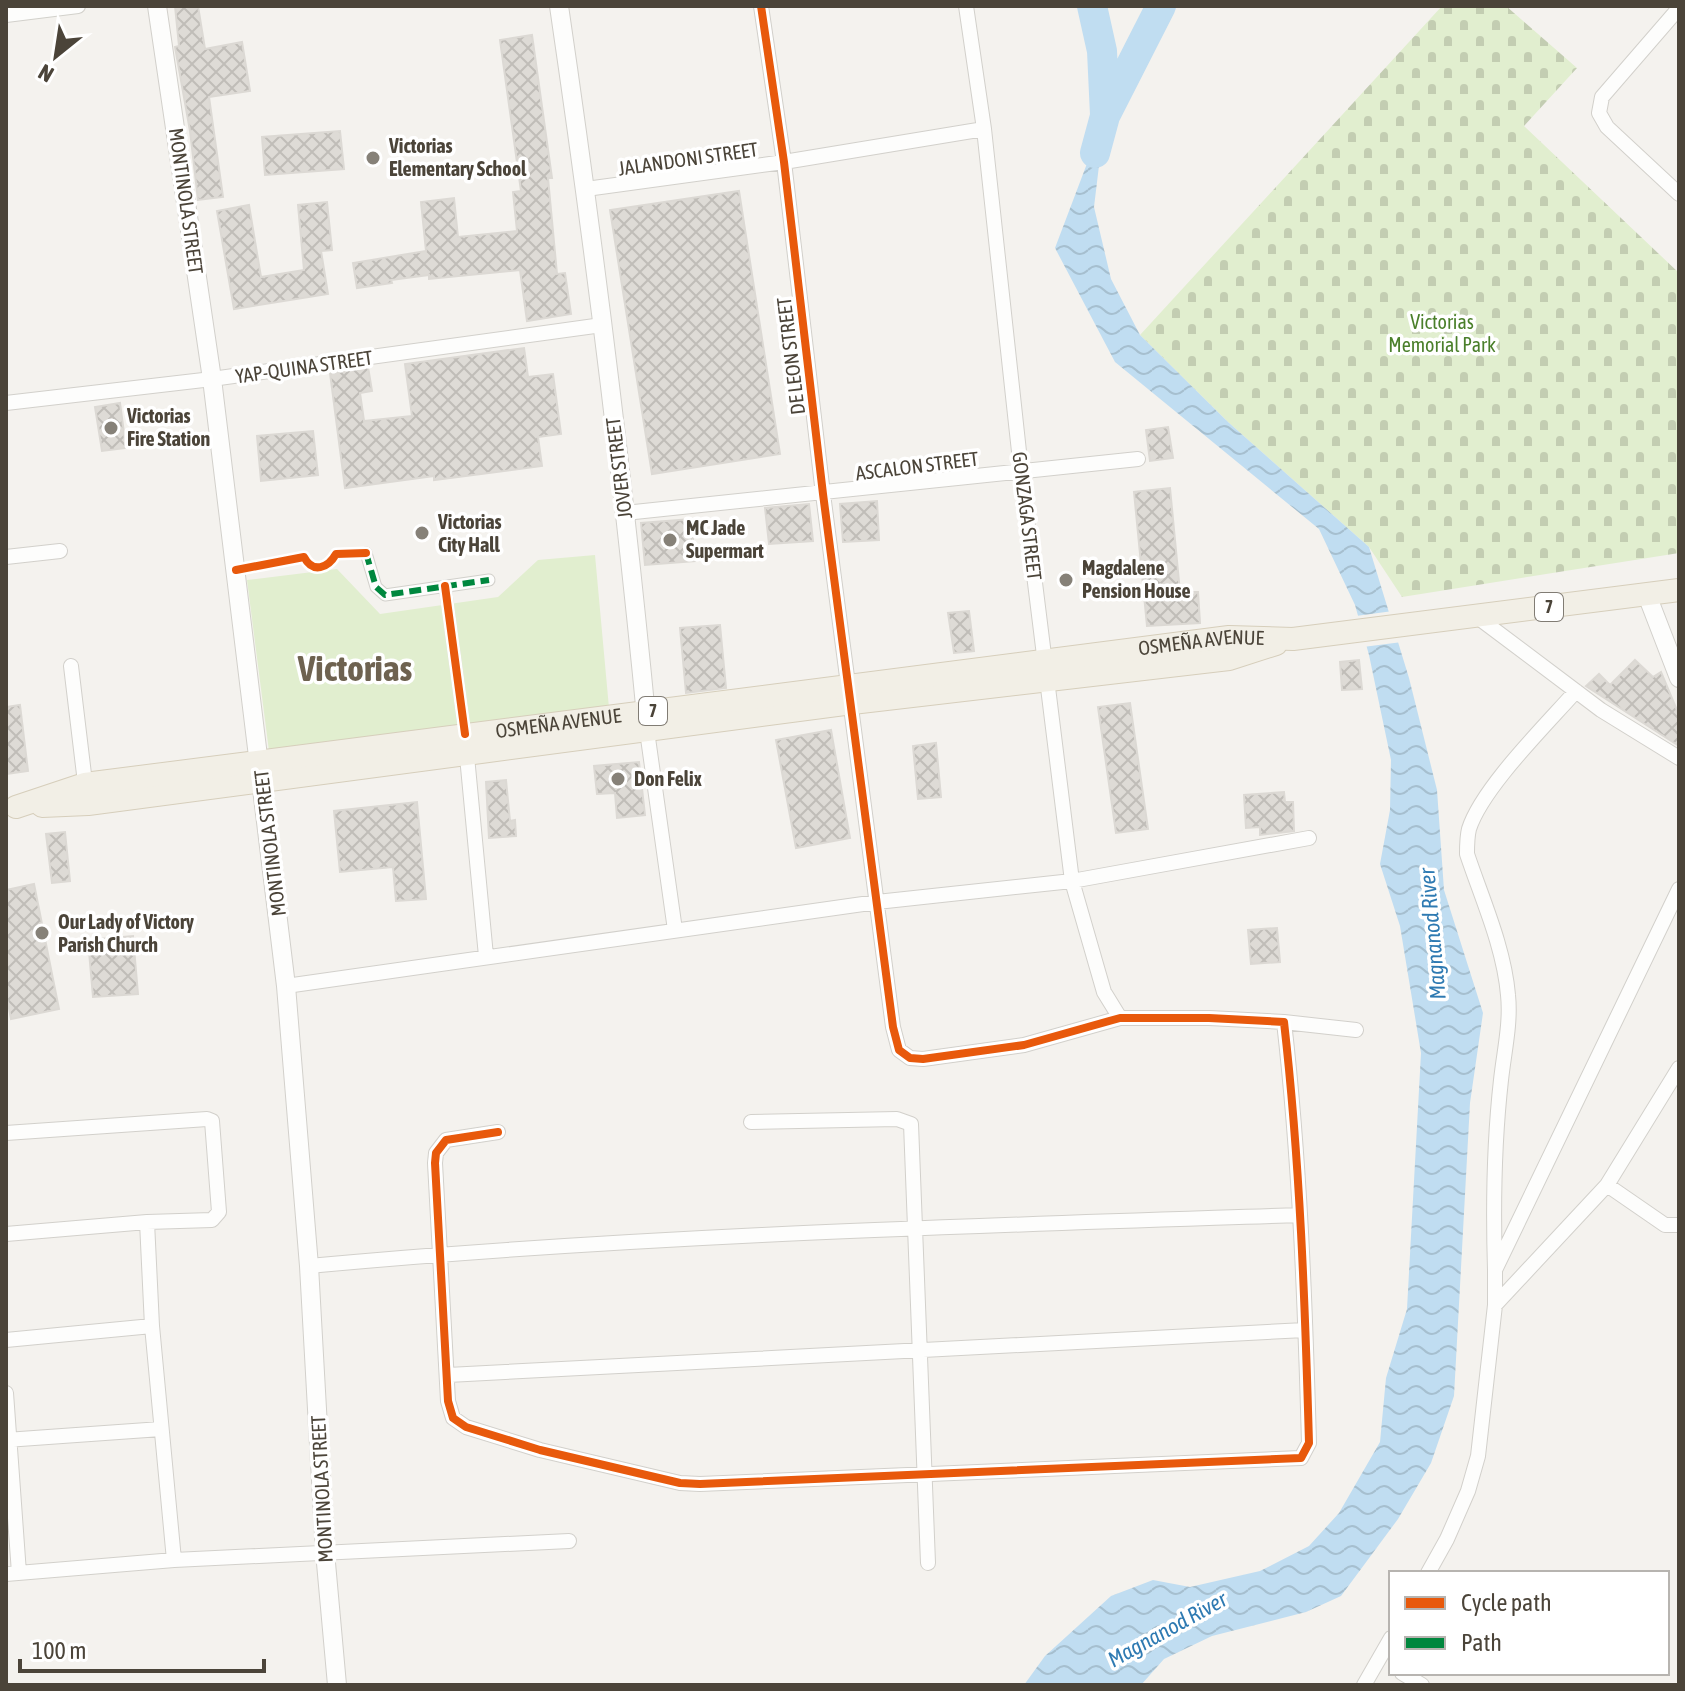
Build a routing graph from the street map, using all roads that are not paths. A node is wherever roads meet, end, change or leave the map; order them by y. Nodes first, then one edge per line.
1 (78, 6) edge
2 (157, 6) edge
3 (559, 6) edge
4 (761, 6) edge
5 (966, 6) edge
6 (1679, 8) edge
7 (6, 15) edge
8 (984, 129) junction
9 (784, 162) junction
10 (586, 189) junction
11 (1679, 194) edge
12 (602, 325) junction
13 (212, 379) junction
14 (6, 403) edge
15 (1138, 459) dead end
16 (1021, 470) junction
17 (823, 494) junction
18 (625, 513) junction
19 (60, 551) dead end
20 (366, 553) dead end
21 (6, 557) edge
22 (489, 580) dead end
23 (445, 586) junction
24 (1679, 590) edge
25 (1647, 595) junction
26 (1476, 616) junction
27 (71, 666) dead end
28 (1047, 670) junction
29 (1679, 678) edge
30 (1576, 691) junction
31 (850, 694) junction
32 (646, 721) junction
33 (466, 744) junction
34 (1679, 758) edge
35 (261, 771) junction
36 (87, 794) junction
37 (11, 807) edge
38 (1309, 838) dead end
39 (1072, 881) junction
40 (1679, 889) edge
41 (877, 902) junction
42 (675, 930) junction
43 (486, 956) junction
44 (286, 986) junction
45 (1120, 1018) junction
46 (1284, 1022) junction
47 (1356, 1030) dead end
48 (1679, 1068) edge
49 (751, 1122) dead end
50 (498, 1132) dead end
51 (6, 1133) edge
52 (1607, 1185) junction
53 (1300, 1215) junction
54 (147, 1222) junction
55 (1679, 1225) edge
56 (914, 1228) junction
57 (6, 1234) edge
58 (439, 1254) junction
59 (309, 1266) junction
60 (1495, 1270) junction
61 (1495, 1305) junction
62 (152, 1326) junction
63 (1305, 1330) junction
64 (6, 1340) edge
65 (919, 1350) junction
66 (448, 1375) junction
67 (6, 1393) edge
68 (161, 1429) junction
69 (7, 1440) edge
70 (925, 1473) junction
71 (569, 1541) dead end
72 (325, 1552) junction
73 (174, 1560) junction
74 (928, 1563) dead end
75 (1429, 1571) edge
76 (13, 1573) edge
77 (1385, 1663) edge
78 (337, 1685) edge
79 (1364, 1685) edge

1 - 7 street
2 - 13 street, MONTINOLA STREET
3 - 10 street, JOVER STREET
4 - 9 street, DE LEON STREET
5 - 8 street, GONZAGA STREET
6 - 11 street
8 - 9 street, JALANDONI STREET
8 - 16 street, GONZAGA STREET
9 - 10 street, JALANDONI STREET
9 - 17 street, DE LEON STREET
10 - 12 street, JOVER STREET
12 - 13 street, YAP-QUINA STREET
12 - 18 street, JOVER STREET
13 - 14 street, YAP-QUINA STREET
13 - 35 street, MONTINOLA STREET
15 - 16 street, ASCALON STREET
16 - 17 street, ASCALON STREET
16 - 28 street, GONZAGA STREET
17 - 18 street, ASCALON STREET
17 - 31 street, DE LEON STREET
18 - 32 street, JOVER STREET
19 - 21 street
20 - 23 street
22 - 23 street
23 - 33 street
24 - 25 main road, OSMEÑA AVENUE / 7
25 - 26 main road, OSMEÑA AVENUE / 7
25 - 29 street
26 - 28 main road, OSMEÑA AVENUE / 7
26 - 30 street
27 - 36 street
28 - 31 main road, OSMEÑA AVENUE / 7
28 - 39 street, GONZAGA STREET
30 - 34 street
30 - 60 street
31 - 32 main road, OSMEÑA AVENUE / 7
31 - 41 street, DE LEON STREET
32 - 33 main road, OSMEÑA AVENUE / 7
32 - 42 street, JOVER STREET
33 - 35 main road, OSMEÑA AVENUE / 7
33 - 43 street
35 - 36 main road, OSMEÑA AVENUE / 7
35 - 44 street, MONTINOLA STREET
36 - 37 main road, OSMEÑA AVENUE / 7
38 - 39 street
39 - 41 street
39 - 45 street, GONZAGA STREET
40 - 60 street
41 - 42 street
41 - 45 street, DE LEON STREET
42 - 43 street
43 - 44 street
44 - 59 street, MONTINOLA STREET
45 - 46 street
46 - 47 street
46 - 53 street
48 - 52 street
49 - 56 street
50 - 58 street
51 - 54 street
52 - 55 street
52 - 61 street
53 - 56 street
53 - 63 street
54 - 57 street
54 - 62 street
56 - 58 street
56 - 65 street
58 - 59 street
58 - 66 street
59 - 72 street, MONTINOLA STREET
60 - 61 street
61 - 75 street
62 - 64 street
62 - 68 street
63 - 65 street
63 - 70 street
65 - 66 street
65 - 70 street
66 - 70 street
67 - 69 street
68 - 69 street
68 - 73 street
69 - 76 street
70 - 74 street
71 - 72 street
72 - 73 street
72 - 78 street, MONTINOLA STREET
73 - 76 street
77 - 79 street

